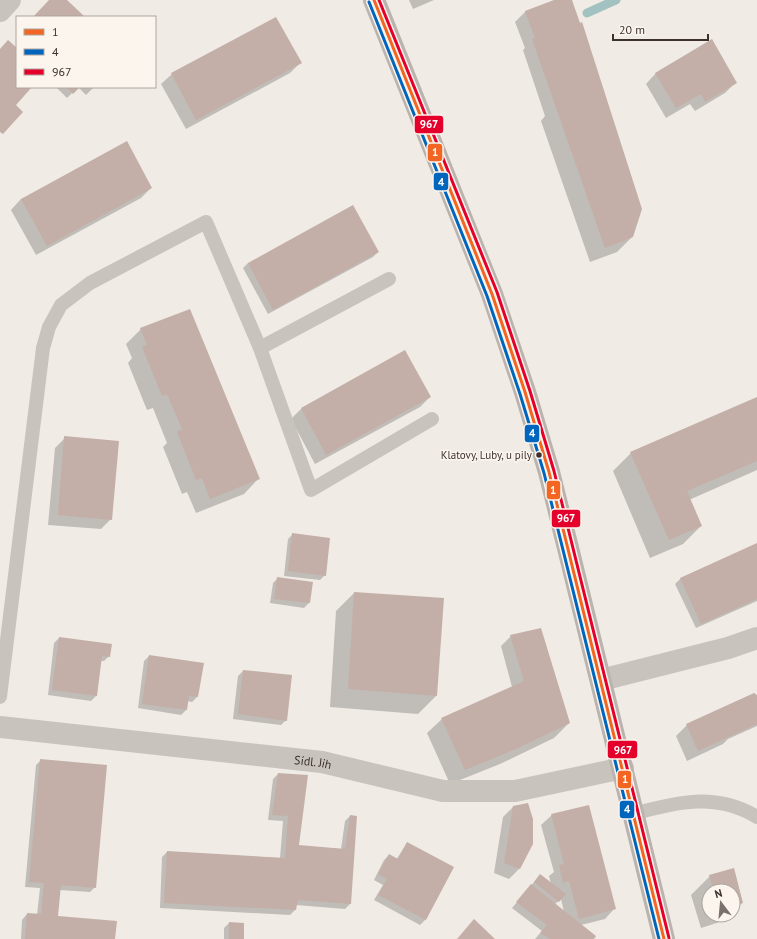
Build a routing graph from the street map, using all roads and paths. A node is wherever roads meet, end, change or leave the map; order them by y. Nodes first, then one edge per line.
1 (10, 0) edge
2 (374, 0) edge
3 (0, 11) edge
4 (389, 279) dead end
5 (260, 348) junction
6 (432, 419) dead end
7 (757, 638) edge
8 (601, 680) junction
9 (0, 698) edge
10 (0, 726) edge
11 (622, 768) junction
12 (634, 814) junction
13 (757, 817) edge
14 (664, 939) edge

1 - 3 street
2 - 8 street
4 - 5 lane
5 - 6 lane
5 - 9 lane
7 - 8 street
8 - 11 street
10 - 11 street, Sídl. Jih
11 - 12 street
12 - 13 lane
12 - 14 street

